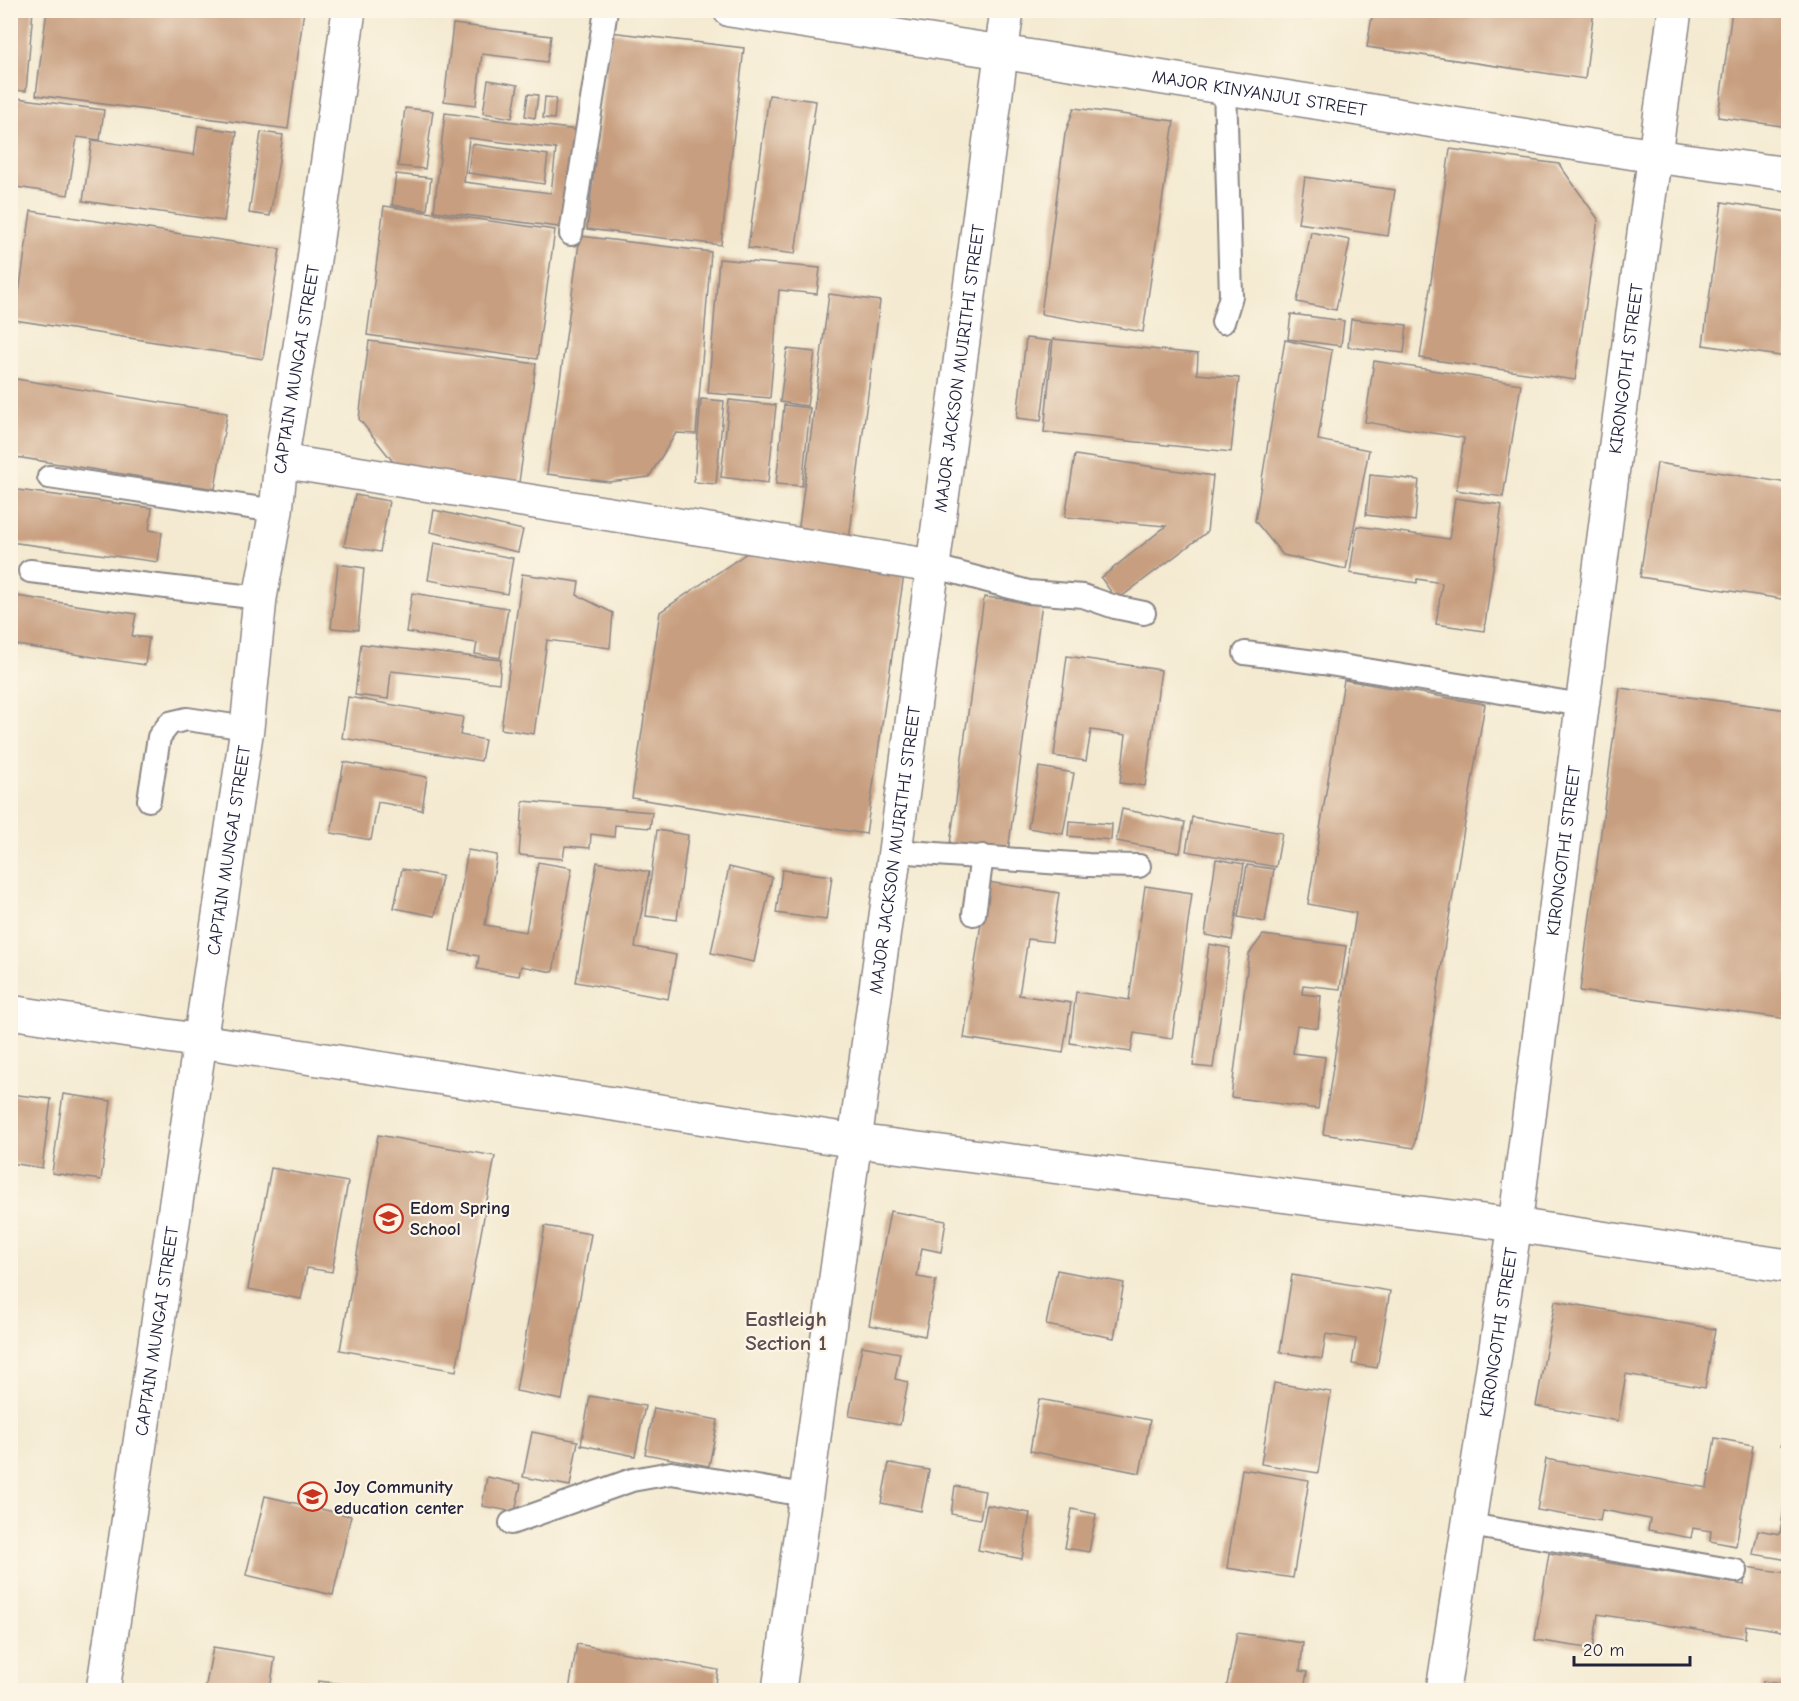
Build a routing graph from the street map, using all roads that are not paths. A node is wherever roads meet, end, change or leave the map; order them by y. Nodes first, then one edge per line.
1 (349, 10) edge
2 (606, 10) edge
3 (730, 10) edge
4 (1008, 10) edge
5 (1675, 10) edge
6 (1001, 51) junction
7 (1225, 87) junction
8 (1654, 156) junction
9 (1788, 174) edge
10 (571, 234) dead end
11 (1223, 322) dead end
12 (281, 461) junction
13 (49, 477) dead end
14 (276, 511) junction
15 (932, 566) junction
16 (30, 571) dead end
17 (260, 598) junction
18 (1144, 613) dead end
19 (1245, 653) dead end
20 (1582, 705) junction
21 (247, 728) junction
22 (149, 800) dead end
23 (895, 851) junction
24 (982, 856) junction
25 (1139, 866) dead end
26 (974, 914) dead end
27 (10, 1012) edge
28 (200, 1040) junction
29 (856, 1141) junction
30 (1515, 1225) junction
31 (1788, 1266) edge
32 (805, 1495) junction
33 (511, 1523) dead end
34 (1470, 1525) junction
35 (1736, 1571) dead end
36 (103, 1690) edge
37 (779, 1690) edge
38 (1443, 1690) edge

1 - 12 street, CAPTAIN MUNGAI STREET
2 - 10 lane
3 - 6 street, MAJOR KINYANJUI STREET
4 - 6 street, MAJOR JACKSON MUIRITHI STREET
5 - 8 street, KIRONGOTHI STREET
6 - 7 street, MAJOR KINYANJUI STREET
6 - 15 street, MAJOR JACKSON MUIRITHI STREET
7 - 8 street, MAJOR KINYANJUI STREET
7 - 11 lane
8 - 9 street, MAJOR KINYANJUI STREET
8 - 20 street, KIRONGOTHI STREET
12 - 14 street, CAPTAIN MUNGAI STREET
12 - 15 street
13 - 14 lane
14 - 17 street, CAPTAIN MUNGAI STREET
15 - 18 lane
15 - 23 street, MAJOR JACKSON MUIRITHI STREET
16 - 17 lane
17 - 21 street, CAPTAIN MUNGAI STREET
19 - 20 lane
20 - 30 street, KIRONGOTHI STREET
21 - 22 lane
21 - 28 street, CAPTAIN MUNGAI STREET
23 - 24 lane
23 - 29 street, MAJOR JACKSON MUIRITHI STREET
24 - 25 lane
24 - 26 lane
27 - 28 street
28 - 29 street
28 - 36 street, CAPTAIN MUNGAI STREET
29 - 30 street
29 - 32 street, MAJOR JACKSON MUIRITHI STREET
30 - 31 street
30 - 34 street, KIRONGOTHI STREET
32 - 33 lane
32 - 37 street, MAJOR JACKSON MUIRITHI STREET
34 - 35 lane
34 - 38 street, KIRONGOTHI STREET

